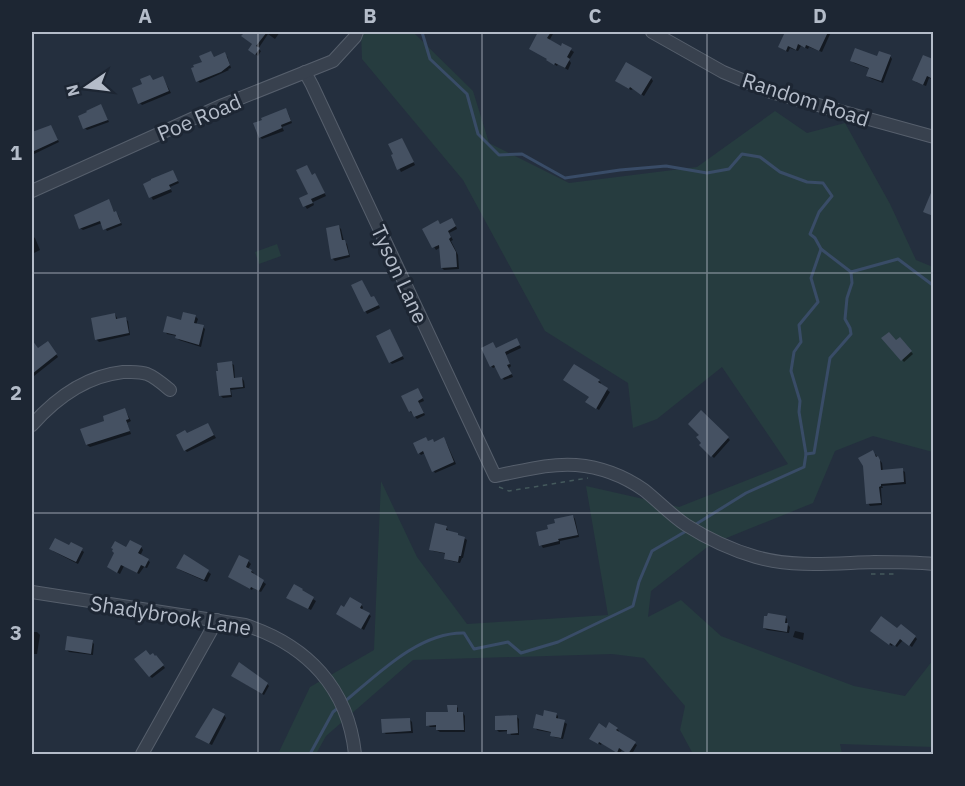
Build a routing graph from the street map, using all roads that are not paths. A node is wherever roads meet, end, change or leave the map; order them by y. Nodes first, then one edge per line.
1 (357, 32) edge
2 (652, 32) edge
3 (305, 72) junction
4 (933, 137) edge
5 (32, 191) edge
6 (170, 390) dead end
7 (32, 425) edge
8 (933, 564) edge
9 (32, 592) edge
10 (217, 620) junction
11 (142, 754) edge
12 (355, 754) edge

1 - 3 street, Poe Road
2 - 4 street, Random Road
3 - 5 street, Poe Road
3 - 8 street, Tyson Lane
6 - 7 street
9 - 10 street, Shadybrook Lane
10 - 11 street
10 - 12 street, Shadybrook Lane

